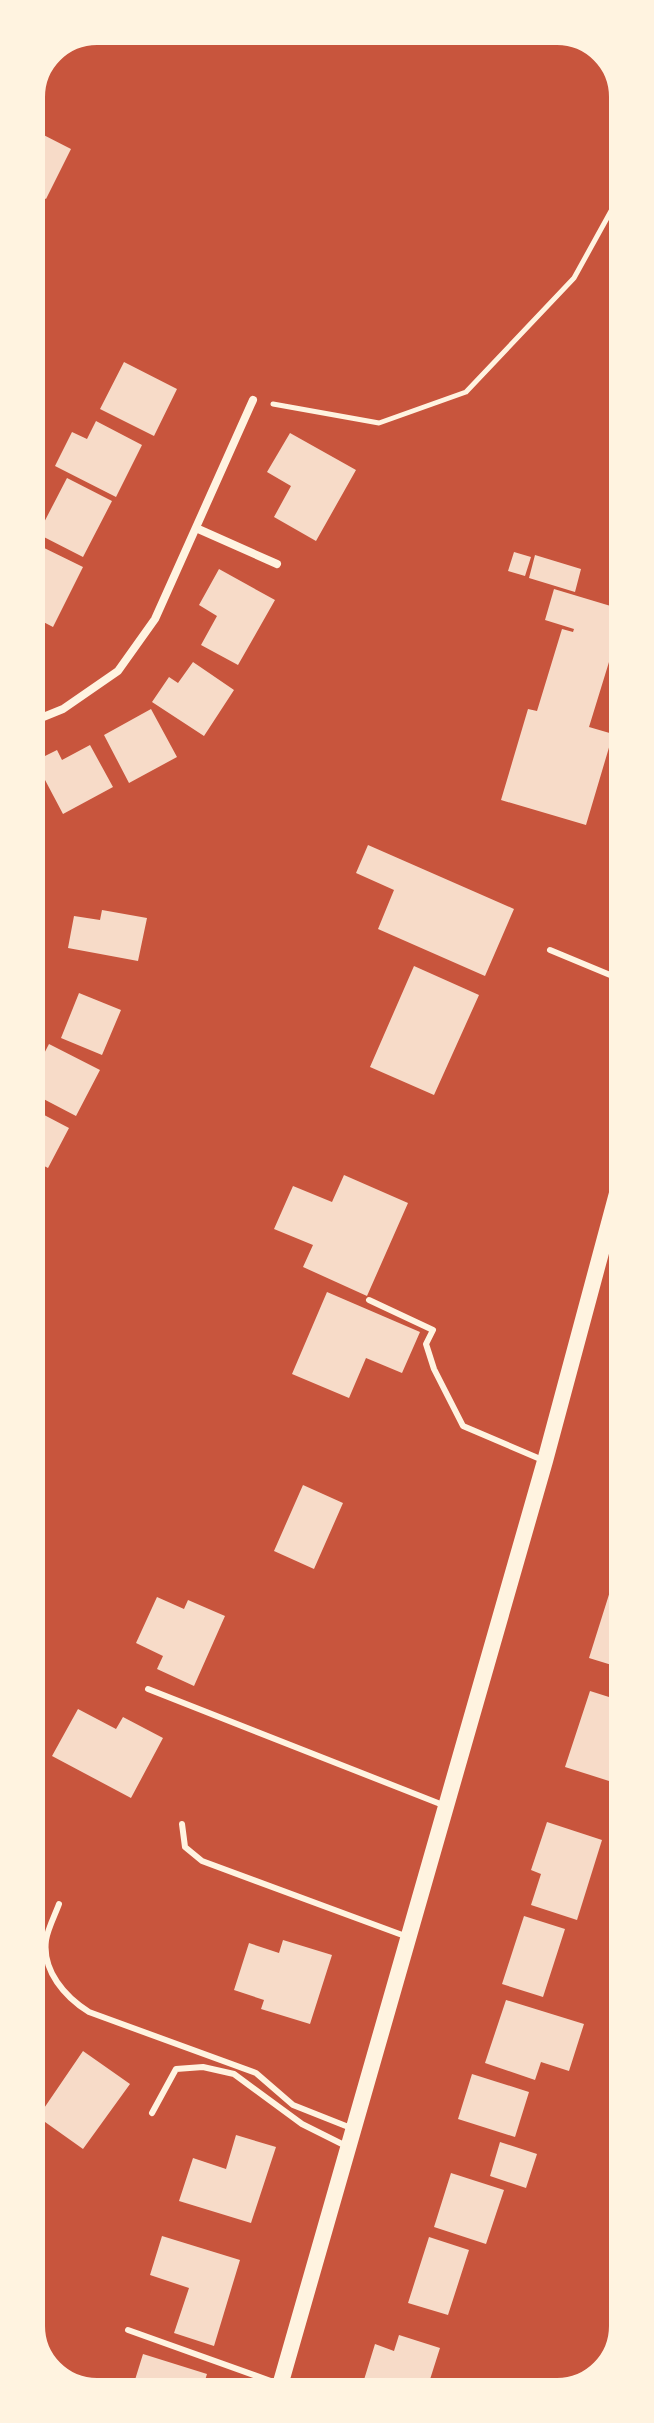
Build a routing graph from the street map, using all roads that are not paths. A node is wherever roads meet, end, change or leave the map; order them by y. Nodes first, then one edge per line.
1 (253, 400) road end
2 (196, 528) junction
3 (277, 564) dead end
4 (40, 718) edge
5 (550, 950) dead end
6 (614, 977) edge
7 (614, 1204) edge
8 (369, 1300) dead end
9 (545, 1461) junction
10 (148, 1689) dead end
11 (446, 1807) junction
12 (182, 1824) dead end
13 (59, 1904) dead end
14 (409, 1937) junction
15 (152, 2113) dead end
16 (354, 2129) junction
17 (348, 2147) junction
18 (128, 2330) dead end
19 (261, 2383) edge
20 (281, 2383) edge

1 - 2 street
2 - 3 street
2 - 4 street
5 - 6 lane
7 - 9 main road
8 - 9 lane
9 - 11 main road
10 - 11 lane
11 - 14 main road
12 - 14 lane
13 - 16 lane
14 - 16 main road
15 - 17 lane
16 - 17 main road
17 - 20 main road
18 - 19 lane

